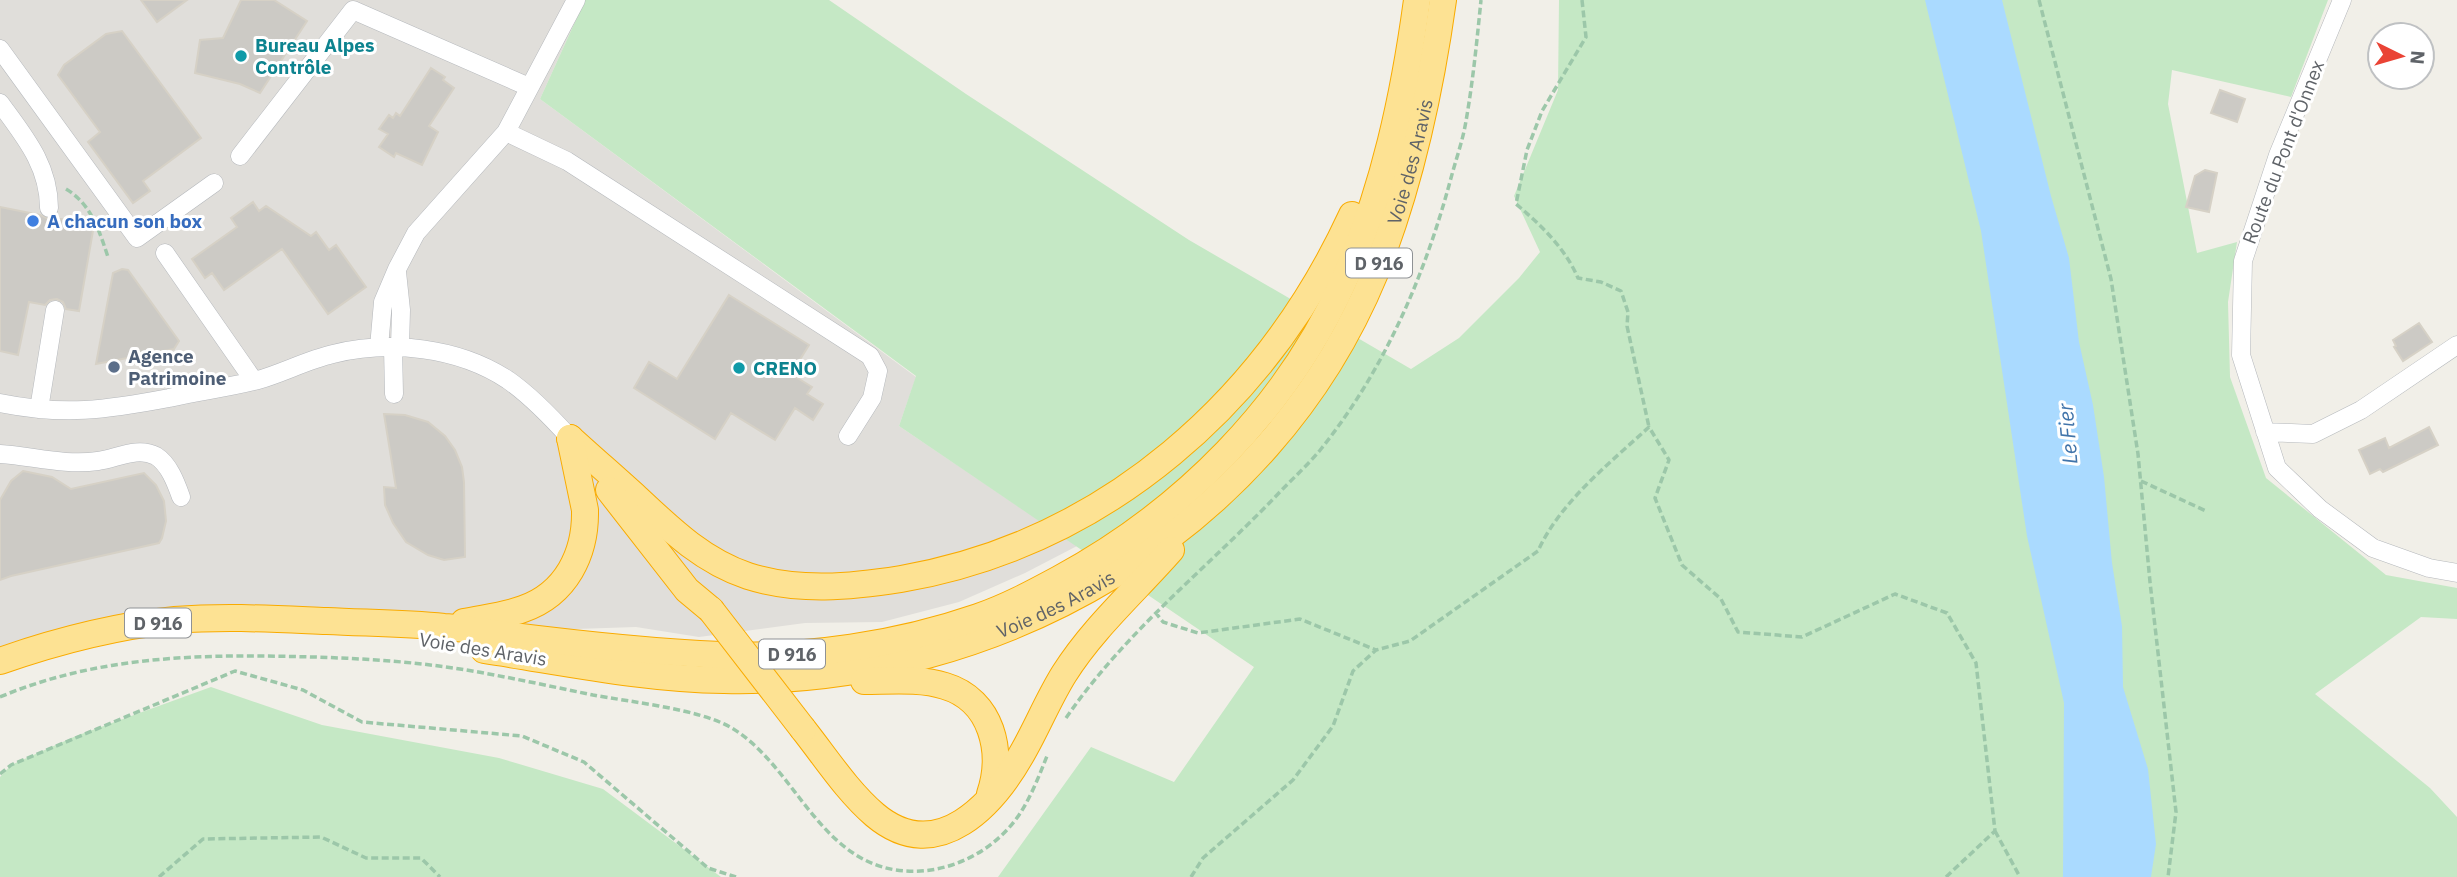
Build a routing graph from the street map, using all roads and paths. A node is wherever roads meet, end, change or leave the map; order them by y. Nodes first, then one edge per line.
1 (576, 0) edge
2 (1417, 0) edge
3 (1443, 0) edge
4 (1582, 0) edge
5 (2039, 0) edge
6 (2342, 0) edge
7 (0, 49) edge
8 (529, 88) junction
9 (1401, 97) junction
10 (0, 103) edge
11 (506, 132) junction
12 (240, 156) dead end
13 (46, 179) junction
14 (214, 183) dead end
15 (49, 208) dead end
16 (165, 253) dead end
17 (108, 257) dead end
18 (55, 310) dead end
19 (2457, 345) edge
20 (391, 347) junction
21 (254, 381) junction
22 (394, 394) dead end
23 (0, 403) edge
24 (39, 409) junction
25 (1650, 427) junction
26 (2265, 432) junction
27 (848, 436) dead end
28 (570, 438) junction
29 (0, 454) edge
30 (2141, 481) junction
31 (1228, 486) junction
32 (181, 497) dead end
33 (2206, 511) dead end
34 (702, 555) junction
35 (2457, 573) edge
36 (711, 610) junction
37 (1155, 612) dead end
38 (321, 621) junction
39 (443, 626) junction
40 (1376, 650) junction
41 (0, 661) edge
42 (765, 679) junction
43 (0, 774) edge
44 (986, 802) junction
45 (1995, 831) junction
46 (159, 877) edge
47 (440, 877) edge
48 (736, 877) edge
49 (1191, 877) edge
50 (1946, 877) edge
51 (2020, 877) edge
52 (2168, 877) edge

1 - 8 street
2 - 9 highway, Voie des Aravis / D 916
3 - 31 highway, Voie des Aravis / D 916
4 - 25 path
5 - 30 path
6 - 26 street, Route du Pont d'Onnex
7 - 14 street
8 - 11 street
8 - 12 street
9 - 34 highway
9 - 39 highway, Voie des Aravis / D 916
10 - 13 street
11 - 20 street
11 - 27 street
13 - 15 street
13 - 17 path
16 - 21 street
18 - 24 street
19 - 26 street
20 - 21 street
20 - 22 street
20 - 28 street
21 - 24 street
23 - 24 street
25 - 40 path
25 - 45 path
26 - 35 street, Route du Pont d'Onnex
28 - 34 highway
28 - 36 highway
28 - 39 highway
29 - 32 street
30 - 33 path
30 - 52 path
31 - 42 highway, Voie des Aravis / D 916
31 - 44 highway
34 - 36 highway
36 - 44 highway, bridge
37 - 40 path
38 - 39 highway, Voie des Aravis / D 916
38 - 41 highway, Voie des Aravis / D 916
38 - 42 highway, Voie des Aravis / D 916
40 - 49 path
42 - 44 highway
43 - 48 path
45 - 50 path
45 - 51 path
46 - 47 path

